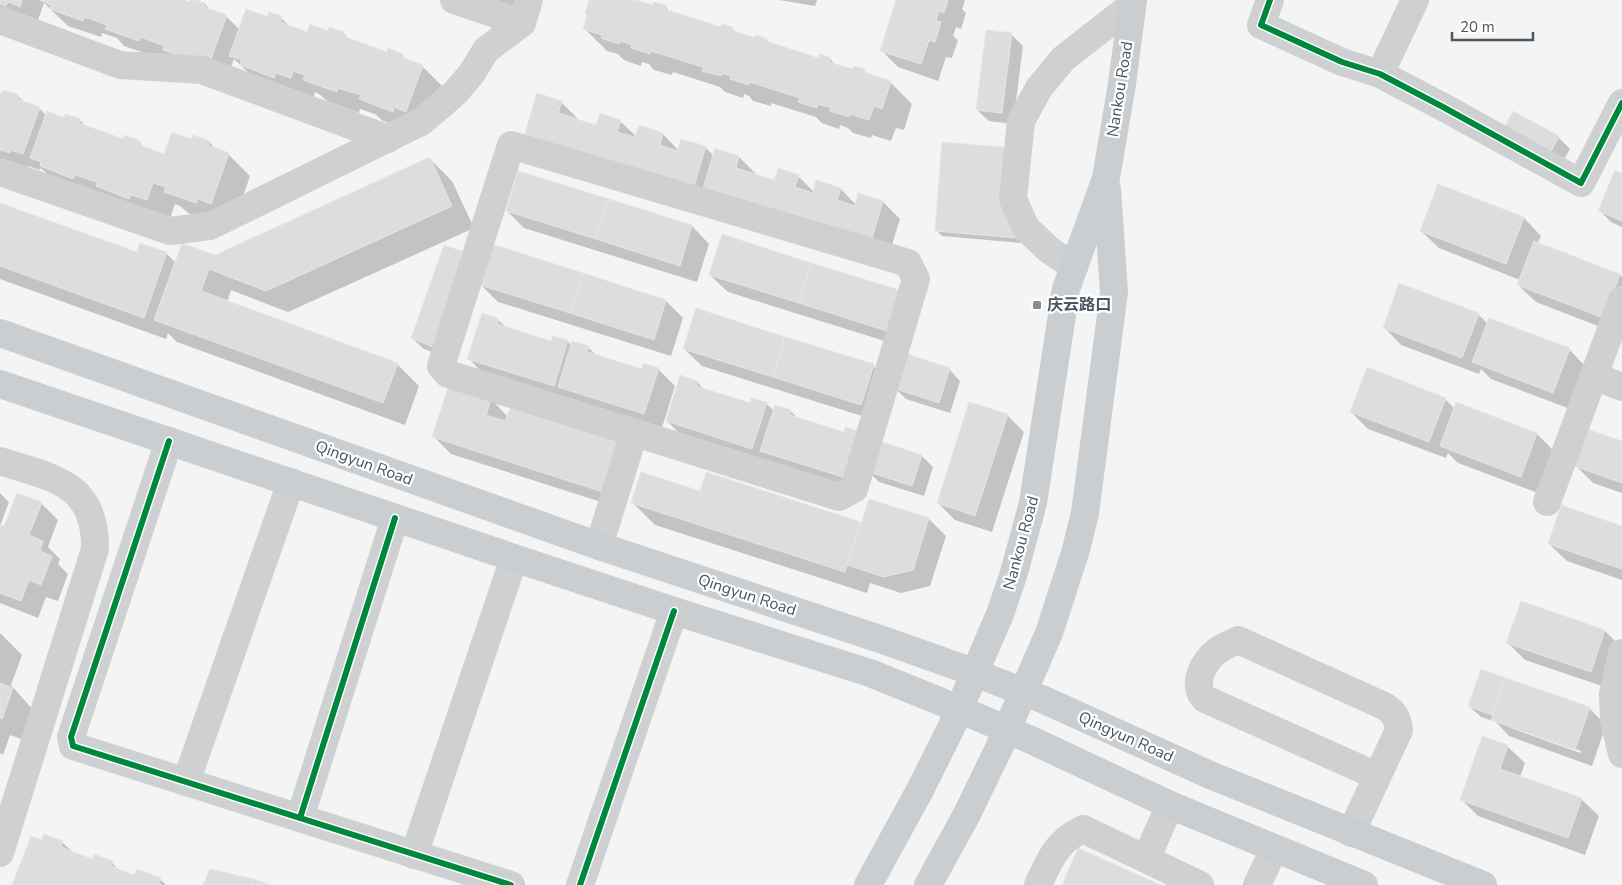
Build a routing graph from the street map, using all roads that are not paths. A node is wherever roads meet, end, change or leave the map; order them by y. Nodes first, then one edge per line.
1 (454, 0) edge
2 (1270, 0) edge
3 (1415, 0) edge
4 (1132, 3) edge
5 (525, 12) edge
6 (0, 20) edge
7 (1380, 74) junction
8 (1622, 103) edge
9 (388, 139) junction
10 (0, 172) edge
11 (1106, 178) junction
12 (1074, 268) junction
13 (1622, 300) edge
14 (0, 333) edge
15 (1594, 376) junction
16 (0, 384) edge
17 (1622, 387) edge
18 (634, 433) junction
19 (168, 441) junction
20 (0, 462) edge
21 (291, 482) junction
22 (1548, 502) dead end
23 (395, 518) junction
24 (598, 546) junction
25 (514, 558) junction
26 (674, 611) junction
27 (1622, 653) edge
28 (975, 673) junction
29 (1024, 692) junction
30 (960, 709) junction
31 (1007, 730) junction
32 (1622, 754) edge
33 (1377, 776) junction
34 (186, 782) junction
35 (1170, 805) junction
36 (300, 818) junction
37 (1351, 833) junction
38 (1274, 849) junction
39 (0, 853) edge
40 (414, 855) junction
41 (1146, 859) junction
42 (511, 885) edge
43 (580, 885) edge
44 (868, 885) edge
45 (928, 885) edge
46 (1038, 885) edge
47 (1200, 885) edge
48 (1257, 885) edge
49 (1364, 885) edge
50 (1483, 885) edge

1 - 5 street
2 - 7 street
3 - 7 street
4 - 11 main road, Nankou Road
4 - 12 street
5 - 9 street
6 - 9 street
7 - 8 street
9 - 10 street
11 - 12 main road, Nankou Road
11 - 29 main road, Nankou Road
12 - 28 main road, Nankou Road
13 - 15 street
14 - 24 main road, Qingyun Road
15 - 17 street
15 - 22 street
16 - 19 main road
18 - 18 street
18 - 24 street
19 - 21 main road
19 - 34 street
20 - 39 street
21 - 23 main road
21 - 34 street
23 - 25 main road
23 - 36 street
24 - 28 main road, Qingyun Road
25 - 26 main road
25 - 40 street
26 - 30 main road
26 - 43 street
27 - 32 street
28 - 29 main road, Qingyun Road
28 - 30 main road, Nankou Road
29 - 31 main road, Nankou Road
29 - 37 main road, Qingyun Road
30 - 31 main road
30 - 44 main road, Nankou Road
31 - 35 main road
31 - 45 main road, Nankou Road
33 - 33 street
33 - 37 street
34 - 36 street
35 - 38 main road
35 - 41 street
36 - 40 street
37 - 50 main road, Qingyun Road
38 - 48 street
38 - 49 main road
40 - 42 street
41 - 46 street
41 - 47 street

